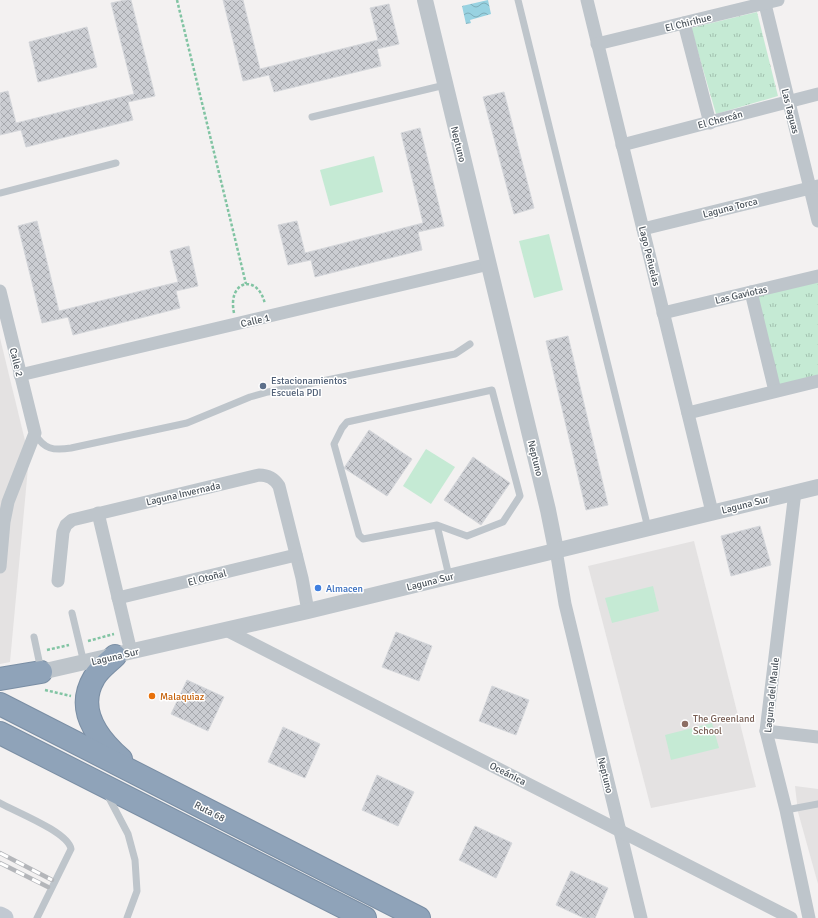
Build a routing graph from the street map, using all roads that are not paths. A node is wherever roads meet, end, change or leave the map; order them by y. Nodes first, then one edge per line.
1 (424, 0) edge
2 (518, 0) edge
3 (587, 0) edge
4 (778, 0) edge
5 (764, 2) edge
6 (684, 23) junction
7 (598, 44) junction
8 (445, 85) junction
9 (818, 94) edge
10 (788, 101) junction
11 (312, 117) dead end
12 (710, 123) junction
13 (622, 144) junction
14 (116, 163) dead end
15 (814, 187) edge
16 (0, 193) edge
17 (818, 221) edge
18 (643, 229) junction
19 (489, 264) junction
20 (818, 276) edge
21 (0, 291) edge
22 (751, 292) junction
23 (663, 313) junction
24 (470, 344) dead end
25 (20, 375) junction
26 (818, 381) edge
27 (775, 391) junction
28 (688, 412) junction
29 (35, 433) junction
30 (818, 487) edge
31 (795, 492) junction
32 (712, 512) junction
33 (98, 513) junction
34 (437, 525) junction
35 (648, 528) junction
36 (556, 550) junction
37 (296, 555) junction
38 (0, 567) edge
39 (449, 576) junction
40 (58, 581) dead end
41 (118, 598) junction
42 (308, 611) junction
43 (72, 613) dead end
44 (226, 630) junction
45 (34, 637) dead end
46 (123, 654) junction
47 (39, 662) junction
48 (84, 663) junction
49 (0, 679) edge
50 (0, 704) edge
51 (766, 731) junction
52 (0, 733) edge
53 (818, 737) edge
54 (144, 778) junction
55 (103, 785) junction
56 (0, 803) edge
57 (818, 804) edge
58 (786, 810) junction
59 (620, 830) junction
60 (0, 916) edge
61 (4, 918) edge
62 (38, 918) edge
63 (127, 918) edge
64 (365, 918) edge
65 (419, 918) edge
66 (641, 918) edge
67 (790, 918) edge
68 (809, 918) edge

1 - 8 street, Neptuno
2 - 35 lane
3 - 7 street, Lago Peñuelas
4 - 5 street, El Chirihue
5 - 6 street, El Chirihue
5 - 10 street, Las Taguas
6 - 7 street, El Chirihue
6 - 12 street
7 - 13 street, Lago Peñuelas
8 - 11 lane
8 - 19 street, Neptuno
9 - 10 street, El Chercán
10 - 12 street, El Chercán
10 - 15 street, Las Taguas
12 - 13 street, El Chercán
13 - 18 street, Lago Peñuelas
14 - 16 lane
15 - 17 street, Las Taguas
15 - 18 street, Laguna Torca
18 - 23 street, Lago Peñuelas
19 - 25 street, Calle 1
19 - 36 street, Neptuno
20 - 22 street, Las Gaviotas
21 - 25 street, Calle 2
22 - 23 street, Las Gaviotas
22 - 27 street
23 - 28 street, Lago Peñuelas
24 - 29 lane
25 - 29 street, Calle 2
26 - 27 street
27 - 28 street
28 - 32 street, Lago Peñuelas
29 - 38 street
30 - 31 street, Laguna Sur
31 - 32 street, Laguna Sur
31 - 51 street, Laguna del Maule
32 - 35 street, Laguna Sur
33 - 37 street, Laguna Invernada
33 - 40 street
33 - 41 street
34 - 34 lane
34 - 39 lane
35 - 36 street, Laguna Sur
36 - 39 street, Laguna Sur
36 - 59 street, Neptuno
37 - 41 street, El Otoñal
37 - 42 street, Laguna Invernada
39 - 42 street, Laguna Sur
41 - 46 street
42 - 44 street, Laguna Sur
43 - 48 lane
44 - 46 street, Laguna Sur
44 - 59 street, Oceánica
45 - 47 lane
46 - 48 street, Laguna Sur
46 - 54 highway
47 - 48 street, Laguna Sur
47 - 49 highway
50 - 54 highway, Ruta 68
51 - 53 street
51 - 58 street, Laguna del Maule
52 - 55 highway
54 - 65 highway, Ruta 68
55 - 63 lane
55 - 64 highway
56 - 62 lane
57 - 58 lane
58 - 68 street, Laguna del Maule
59 - 66 street, Neptuno
59 - 67 street, Oceánica
60 - 61 main road

